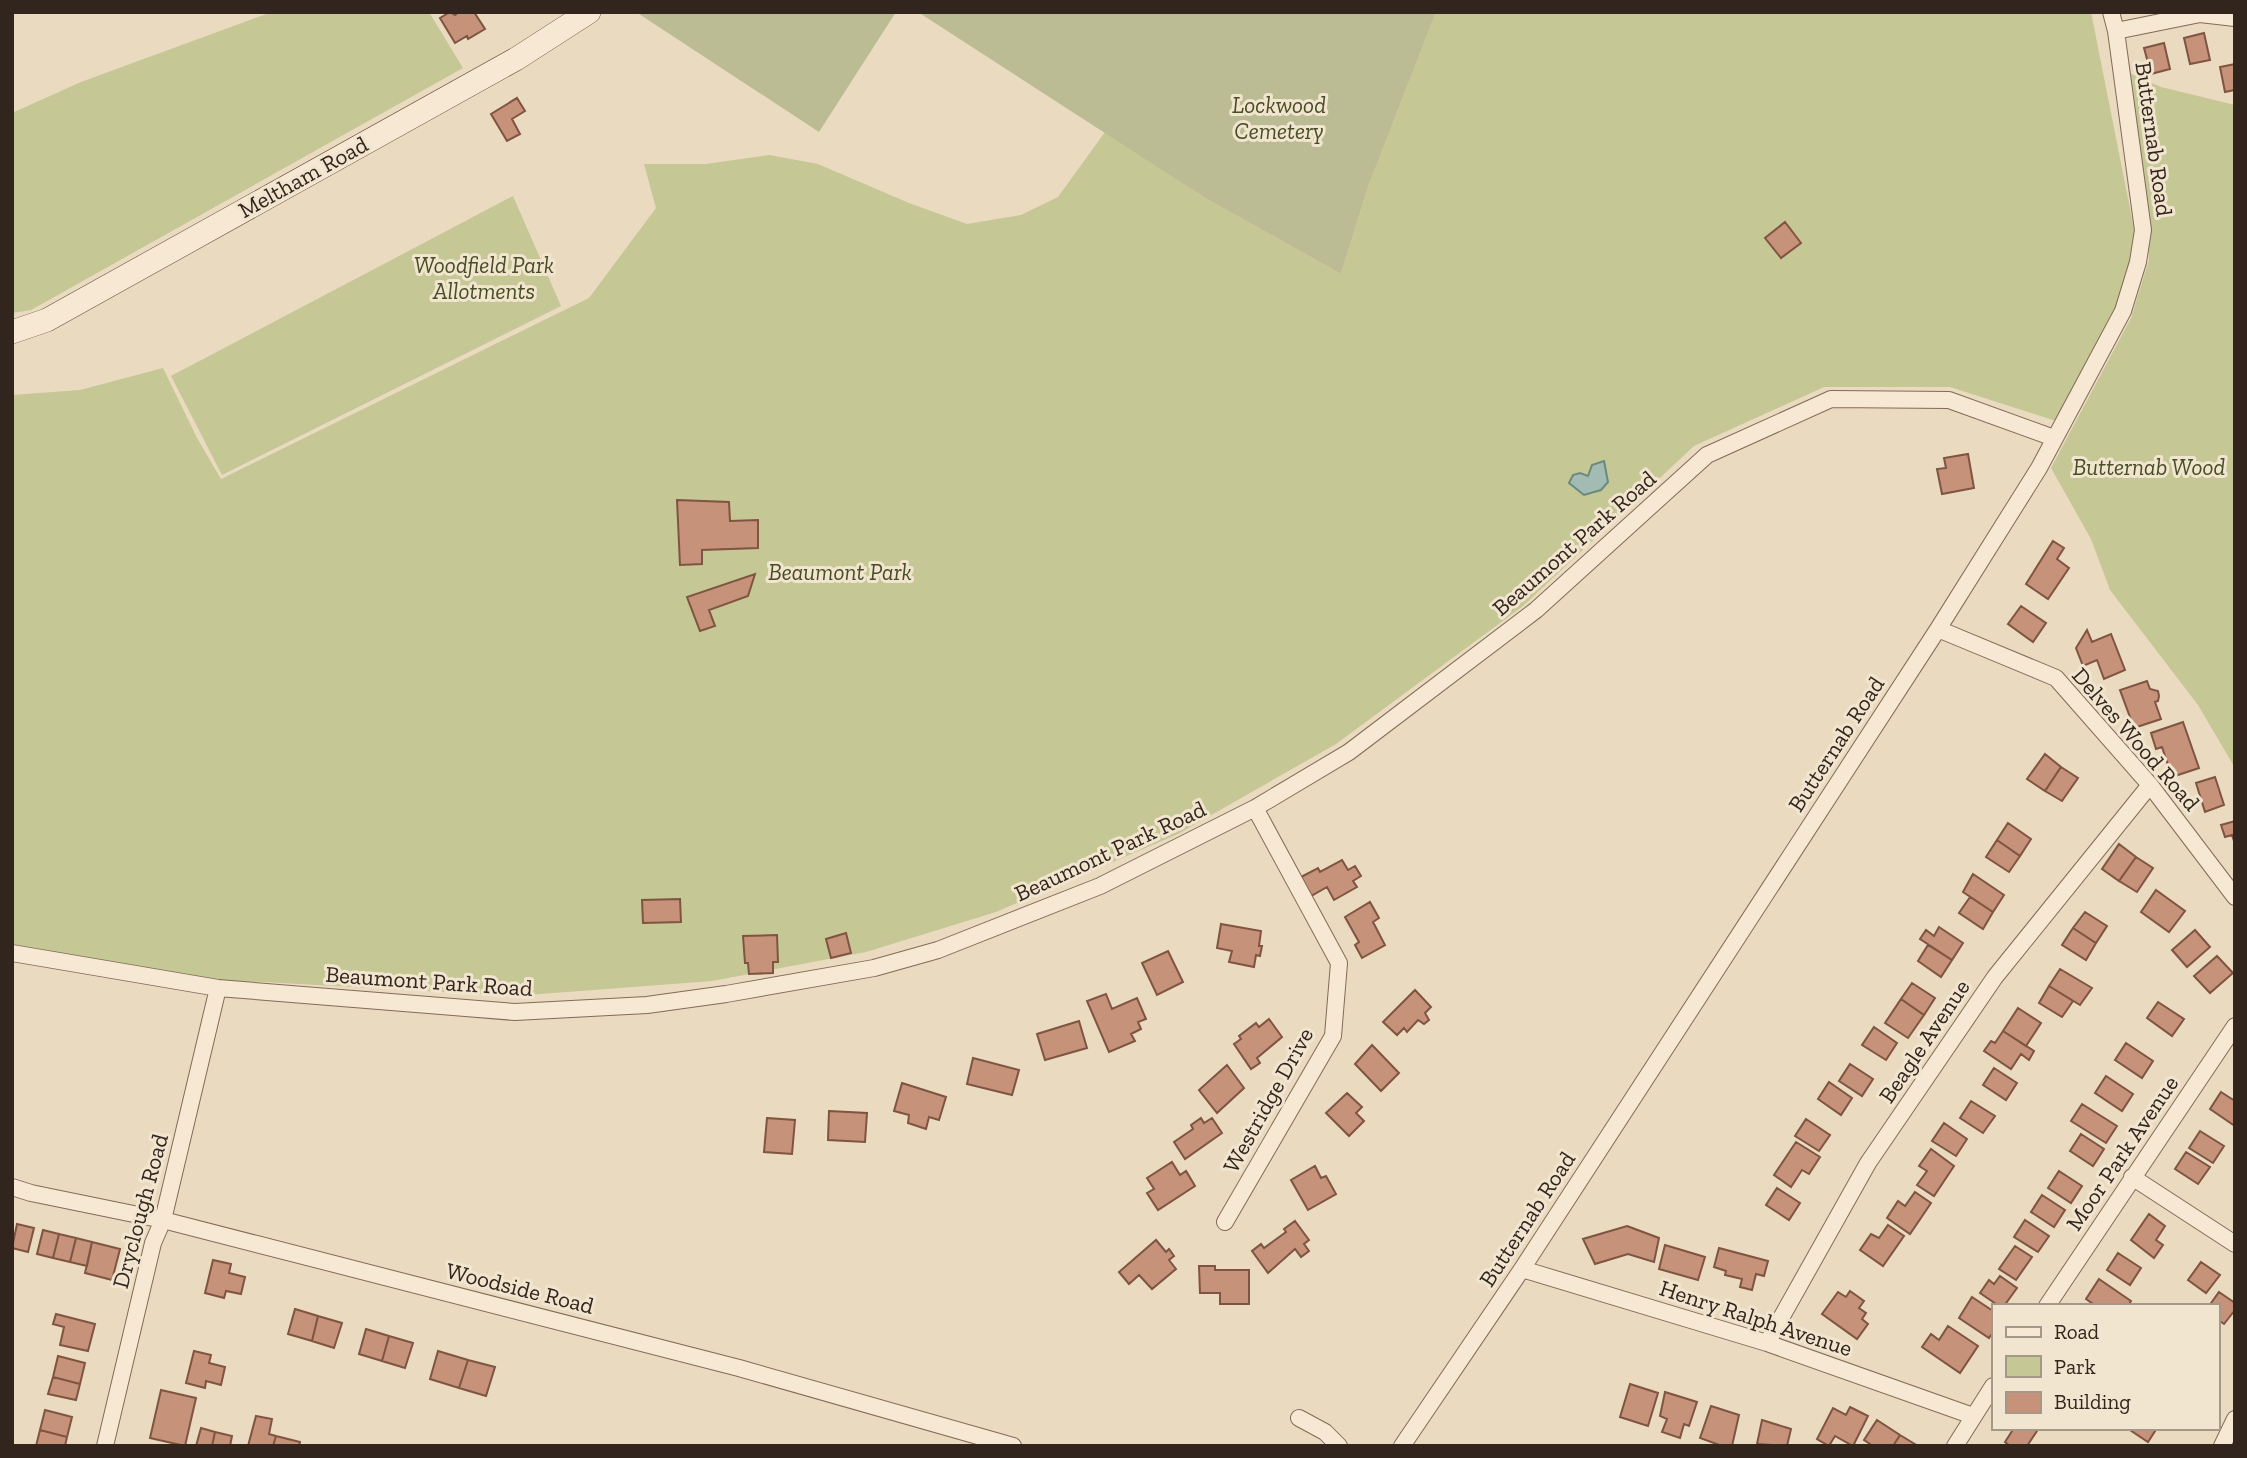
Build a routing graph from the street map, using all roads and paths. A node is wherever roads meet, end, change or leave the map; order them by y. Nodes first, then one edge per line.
1 (589, 12) edge
2 (2111, 12) edge
3 (2235, 18) edge
4 (2116, 31) junction
5 (12, 332) edge
6 (2054, 438) junction
7 (1938, 629) junction
8 (2150, 785) junction
9 (1255, 808) junction
10 (2235, 897) edge
11 (12, 953) edge
12 (218, 988) junction
13 (2235, 1026) edge
14 (2132, 1177) junction
15 (12, 1187) edge
16 (163, 1220) junction
17 (1225, 1222) dead end
18 (2235, 1244) edge
19 (1522, 1269) junction
20 (2048, 1304) edge
21 (1766, 1343) junction
22 (1992, 1388) edge
23 (1973, 1416) junction
24 (1299, 1418) dead end
25 (2235, 1419) edge
26 (105, 1446) edge
27 (1013, 1446) edge
28 (1339, 1446) edge
29 (1402, 1446) edge
30 (1955, 1446) edge
31 (2222, 1446) edge

1 - 5 main road, Meltham Road
2 - 4 street, Butternab Road
3 - 4 street
4 - 6 street, Butternab Road
6 - 7 street, Butternab Road
6 - 9 street, Beaumont Park Road
7 - 8 street, Delves Wood Road
7 - 19 street, Butternab Road
8 - 10 street, Delves Wood Road
8 - 21 street, Beagle Avenue
9 - 12 street, Beaumont Park Road
9 - 17 street, Westridge Drive
11 - 12 street, Beaumont Park Road
12 - 16 street, Dryclough Road
13 - 14 street, Moor Park Avenue
14 - 18 street
14 - 20 street, Moor Park Avenue
15 - 16 street, Woodside Road
16 - 26 street, Dryclough Road
16 - 27 street, Woodside Road
19 - 21 street, Henry Ralph Avenue
19 - 29 street, Butternab Road
21 - 23 street, Henry Ralph Avenue
22 - 23 street
23 - 30 street
24 - 28 street
25 - 31 street

